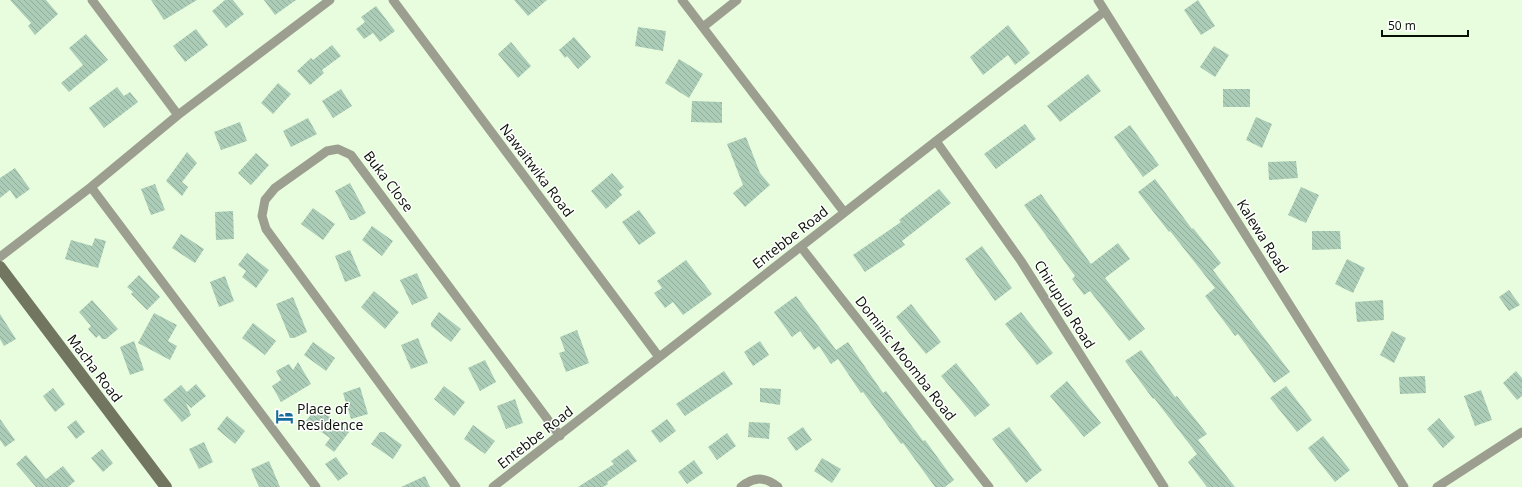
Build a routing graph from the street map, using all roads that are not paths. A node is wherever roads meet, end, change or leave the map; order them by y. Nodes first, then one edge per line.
1 (92, 0) edge
2 (330, 0) edge
3 (393, 0) edge
4 (682, 0) edge
5 (737, 0) edge
6 (1098, 0) edge
7 (1105, 12) junction
8 (703, 27) junction
9 (178, 115) junction
10 (936, 141) junction
11 (91, 187) junction
12 (844, 212) junction
13 (800, 247) junction
14 (0, 256) edge
15 (0, 267) edge
16 (659, 357) junction
17 (1522, 432) edge
18 (560, 436) junction
19 (166, 487) edge
20 (316, 487) edge
21 (456, 487) edge
22 (493, 487) edge
23 (741, 487) edge
24 (778, 487) edge
25 (989, 487) edge
26 (1164, 487) edge
27 (1404, 487) edge
28 (1437, 487) edge

1 - 9 street
2 - 9 street
3 - 16 street, Nawaitwika Road
4 - 8 street
5 - 8 street
6 - 7 street, Kalewa Road
7 - 10 street, Entebbe Road
7 - 27 street, Kalewa Road
8 - 12 street
9 - 11 street
10 - 12 street, Entebbe Road
10 - 26 street, Chirupula Road
11 - 14 street
11 - 20 street
12 - 13 street, Entebbe Road
13 - 16 street, Entebbe Road
13 - 25 street, Dominic Moomba Road
15 - 19 main road, Macha Road
16 - 18 street, Entebbe Road
17 - 28 street
18 - 21 street, Buka Close
18 - 22 street, Entebbe Road
23 - 24 street

